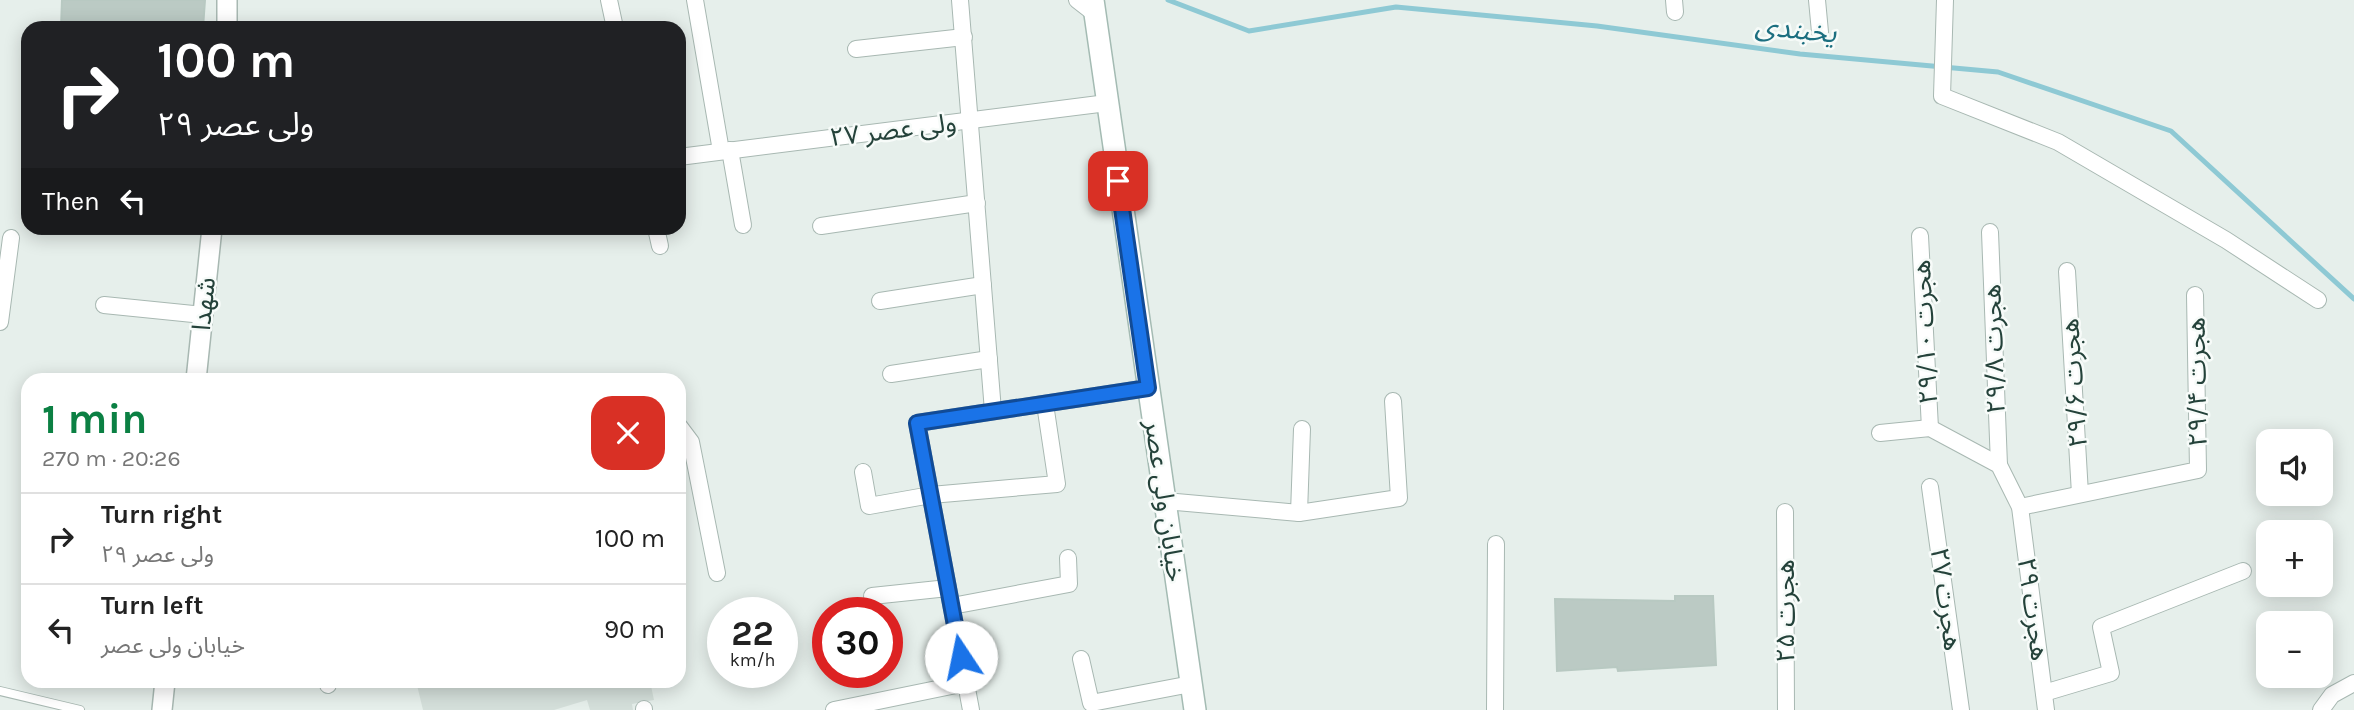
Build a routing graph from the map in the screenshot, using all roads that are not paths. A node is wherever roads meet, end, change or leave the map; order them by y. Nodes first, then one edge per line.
1 (227, 0) edge
2 (609, 0) edge
3 (695, 0) edge
4 (960, 0) edge
5 (1077, 0) edge
6 (1817, 0) edge
7 (1945, 0) edge
8 (1094, 9) edge
9 (226, 21) edge
10 (614, 21) edge
11 (1820, 32) dead end
12 (964, 37) junction
13 (856, 50) dead end
14 (1107, 103) junction
15 (970, 120) junction
16 (725, 151) junction
17 (686, 156) edge
18 (977, 203) junction
19 (743, 225) dead end
20 (821, 226) dead end
21 (1990, 232) dead end
22 (211, 235) edge
23 (658, 235) edge
24 (1920, 236) dead end
25 (11, 238) dead end
26 (660, 246) dead end
27 (2067, 271) dead end
28 (983, 285) junction
29 (2195, 295) dead end
30 (2318, 300) dead end
31 (880, 301) dead end
32 (104, 305) dead end
33 (203, 315) junction
34 (0, 322) edge
35 (989, 359) junction
36 (197, 373) edge
37 (891, 374) dead end
38 (1148, 388) junction
39 (1393, 401) dead end
40 (1045, 404) junction
41 (993, 411) junction
42 (1930, 428) junction
43 (1301, 429) dead end
44 (1880, 433) dead end
45 (686, 435) edge
46 (1999, 465) junction
47 (863, 472) dead end
48 (1930, 487) dead end
49 (2080, 494) junction
50 (931, 495) junction
51 (1165, 501) junction
52 (2020, 507) junction
53 (1785, 512) dead end
54 (1299, 513) junction
55 (1496, 544) dead end
56 (1068, 558) dead end
57 (2243, 572) dead end
58 (717, 573) dead end
59 (948, 588) junction
60 (872, 596) dead end
61 (952, 606) junction
62 (1081, 660) dead end
63 (2354, 682) edge
64 (966, 683) junction
65 (1191, 684) junction
66 (164, 688) edge
67 (0, 691) edge
68 (2044, 693) junction
69 (80, 710) edge
70 (162, 710) edge
71 (834, 710) edge
72 (971, 710) edge
73 (1195, 710) edge
74 (1495, 710) edge
75 (1786, 710) edge
76 (1961, 710) edge
77 (2046, 710) edge
78 (2322, 710) edge

1 - 9 street
2 - 10 street
3 - 16 street
4 - 12 street
5 - 8 street
6 - 11 street
7 - 30 street
8 - 14 main road, خیابان ولی عصر
12 - 13 street
12 - 15 street
14 - 15 street, ولی عصر ۲۷
14 - 38 main road, خیابان ولی عصر
15 - 16 street, ولی عصر ۲۷
15 - 18 street
16 - 17 street, ولی عصر ۲۷
16 - 19 street
18 - 20 street
18 - 28 street
21 - 46 street, هجرت ۲۹/۸
22 - 33 street, شهدا
23 - 26 street
24 - 42 street, هجرت ۲۹/۱۰
25 - 34 street
27 - 49 street, هجرت ۲۹/۶
28 - 31 street
28 - 35 street
29 - 49 street, هجرت ۲۹/۴
32 - 33 street
33 - 36 street, شهدا
35 - 37 street
35 - 41 street
38 - 40 street
38 - 51 main road, خیابان ولی عصر
39 - 54 street
40 - 41 street
40 - 50 street
41 - 50 street
42 - 44 street
42 - 46 street
43 - 54 street
45 - 58 street
46 - 52 street, هجرت ۲۹
47 - 50 street
48 - 76 street, هجرت ۲۷
49 - 52 street
50 - 59 street
51 - 54 street
51 - 65 main road, خیابان ولی عصر
52 - 68 street, هجرت ۲۹
53 - 75 street, هجرت ۲۵
55 - 74 street
56 - 61 street
57 - 68 street
59 - 60 street
59 - 61 street
61 - 64 street
62 - 65 street
63 - 78 street
64 - 71 street
64 - 72 street
65 - 73 main road, خیابان ولی عصر
66 - 70 street
67 - 69 lane
68 - 77 street, هجرت ۲۹

